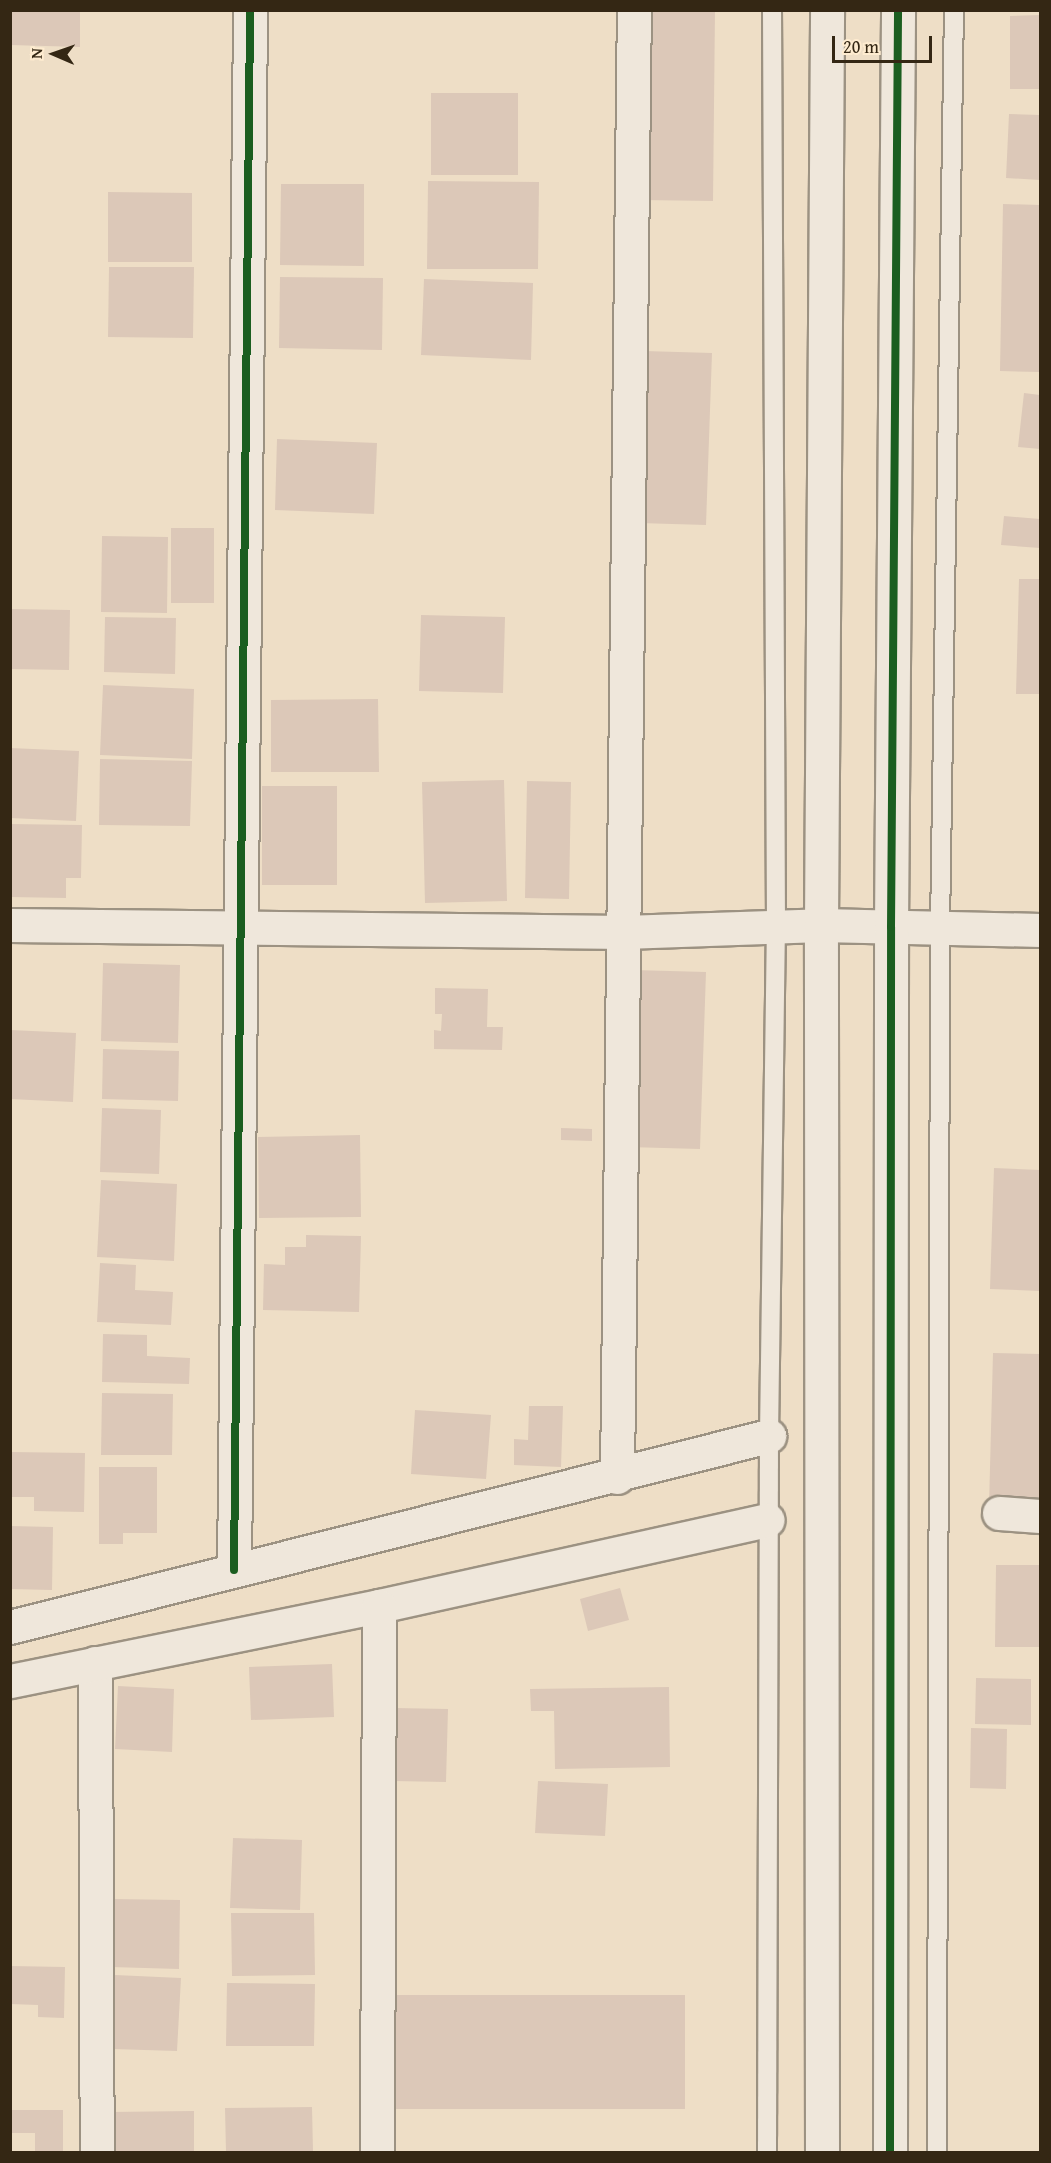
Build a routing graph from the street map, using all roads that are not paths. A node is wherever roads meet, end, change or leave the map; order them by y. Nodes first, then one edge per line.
1 (250, 10) edge
2 (634, 10) edge
3 (772, 10) edge
4 (827, 10) edge
5 (898, 10) edge
6 (954, 10) edge
7 (10, 925) edge
8 (776, 925) junction
9 (820, 925) junction
10 (891, 927) junction
11 (241, 928) junction
12 (940, 928) junction
13 (1041, 930) edge
14 (624, 932) junction
15 (768, 1436) junction
16 (617, 1477) junction
17 (999, 1513) dead end
18 (1041, 1516) edge
19 (768, 1520) junction
20 (234, 1570) junction
21 (379, 1606) junction
22 (10, 1627) edge
23 (94, 1664) junction
24 (10, 1681) edge
25 (97, 2152) edge
26 (377, 2152) edge
27 (766, 2152) edge
28 (822, 2152) edge
29 (890, 2152) edge
30 (937, 2152) edge

1 - 11 street
2 - 14 street
3 - 8 lane
4 - 9 street
5 - 10 street
6 - 12 lane
7 - 11 street
8 - 9 street
8 - 14 street
8 - 15 lane
9 - 10 street
9 - 28 street
10 - 12 street
10 - 29 street
11 - 14 street
11 - 20 street
12 - 13 street
12 - 30 lane
14 - 16 street
15 - 16 street
15 - 19 lane
16 - 20 street
17 - 18 street
19 - 21 street
19 - 27 lane
20 - 22 street
21 - 23 street
21 - 26 street
23 - 24 street
23 - 25 street

